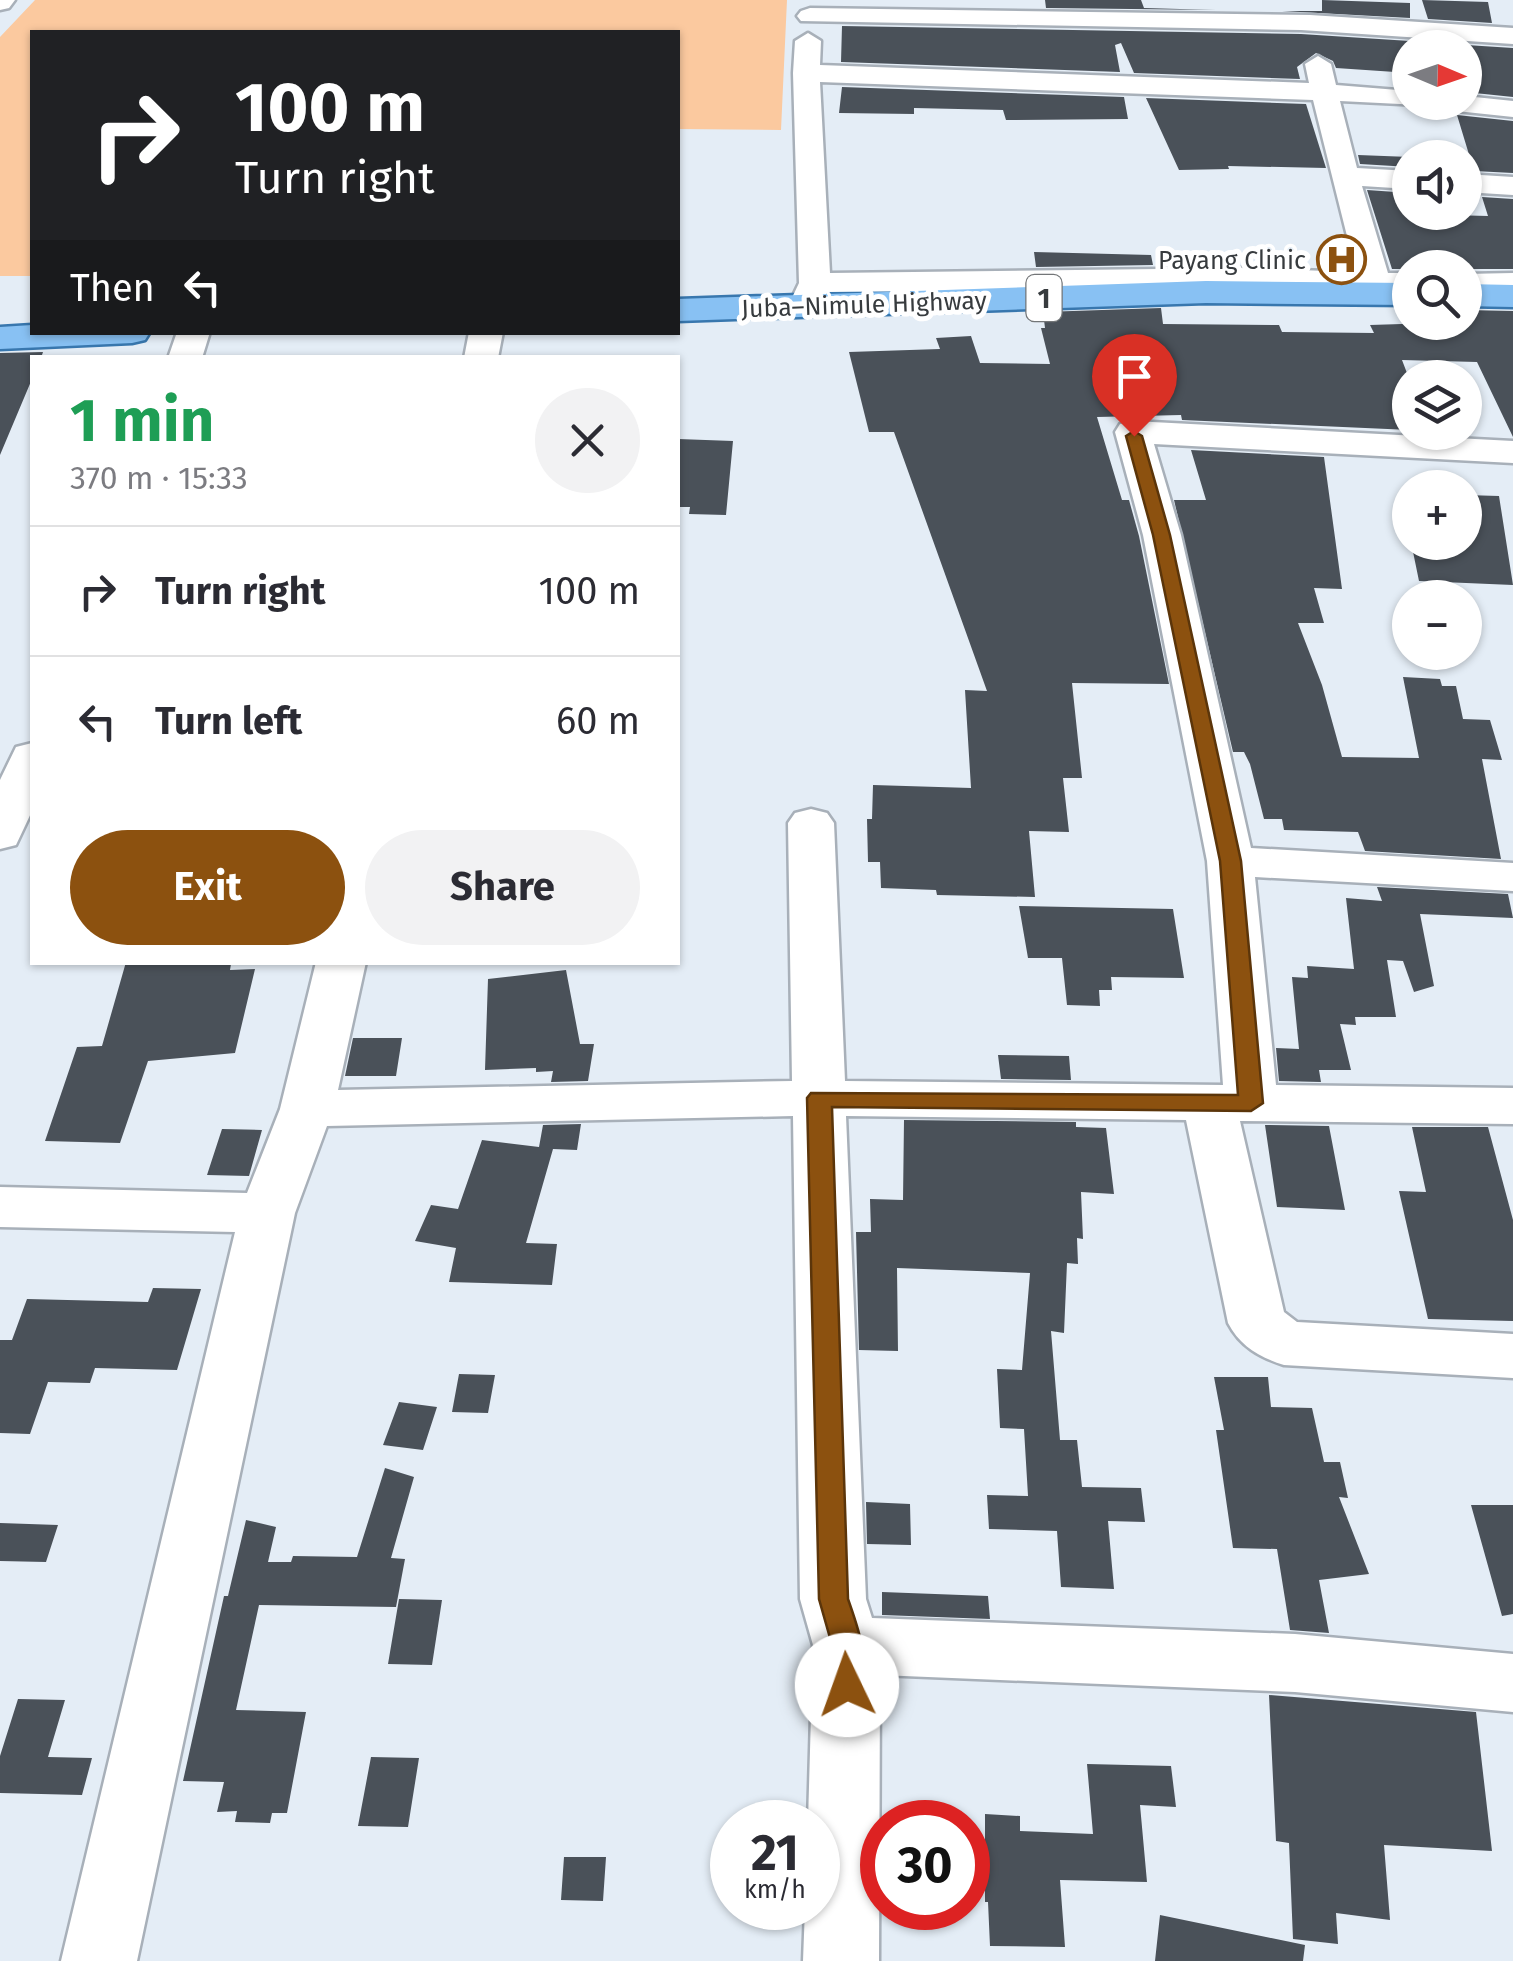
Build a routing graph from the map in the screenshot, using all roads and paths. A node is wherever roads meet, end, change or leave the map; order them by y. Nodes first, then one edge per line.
1 (811, 8) edge
2 (1309, 16) edge
3 (1510, 30) edge
4 (806, 73) junction
5 (1324, 92) junction
6 (1392, 98) edge
7 (1482, 106) edge
8 (1513, 109) edge
9 (1344, 176) junction
10 (1392, 179) edge
11 (1482, 184) edge
12 (1513, 186) edge
13 (1374, 282) junction
14 (1392, 282) edge
15 (1482, 284) edge
16 (1513, 284) edge
17 (810, 293) junction
18 (1392, 294) edge
19 (1482, 295) edge
20 (1513, 296) edge
21 (680, 310) edge
22 (66, 335) edge
23 (0, 338) edge
24 (1513, 452) edge
25 (30, 761) edge
26 (811, 823) dead end
27 (0, 835) edge
28 (1230, 861) junction
29 (1513, 878) edge
30 (340, 965) edge
31 (820, 1098) junction
32 (1230, 1103) junction
33 (1513, 1106) edge
34 (307, 1109) junction
35 (0, 1207) edge
36 (267, 1213) junction
37 (1513, 1356) edge
38 (848, 1645) junction
39 (1513, 1683) edge
40 (99, 1961) edge
41 (841, 1961) edge

1 - 2 street
1 - 4 street
2 - 3 street
2 - 5 street
4 - 5 street
4 - 17 street
5 - 6 street
5 - 9 street
7 - 8 street
9 - 10 street
9 - 13 street
11 - 12 street
13 - 14 street
13 - 17 street
15 - 16 street
17 - 18 main road, Juba–Nimule Highway / 1
17 - 21 main road, Juba–Nimule Highway / 1
19 - 20 main road
22 - 23 main road
24 - 28 street
25 - 27 street
26 - 31 street
28 - 29 street
28 - 32 street
30 - 34 street
31 - 32 street
31 - 34 street
31 - 38 street
32 - 33 street
32 - 37 street
34 - 36 street
35 - 36 street
36 - 40 street
38 - 39 street
38 - 41 street

